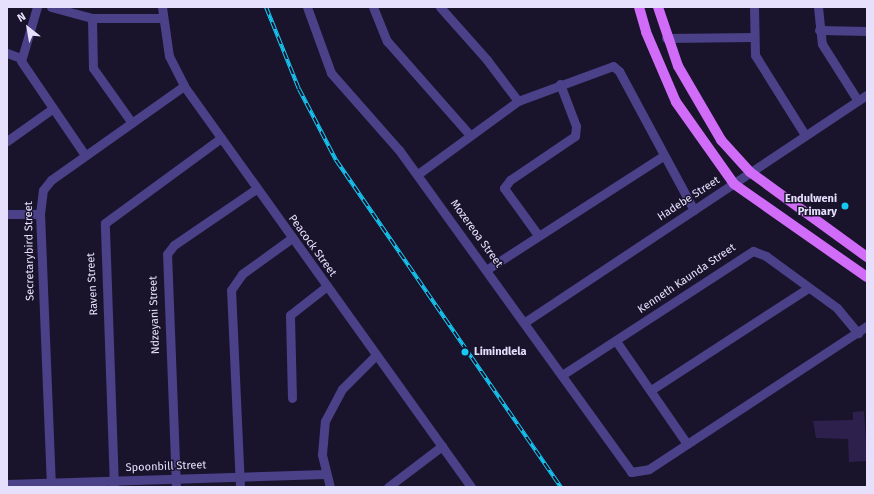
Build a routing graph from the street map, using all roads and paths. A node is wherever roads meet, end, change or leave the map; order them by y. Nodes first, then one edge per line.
1 (37, 7) edge
2 (51, 7) edge
3 (162, 7) edge
4 (307, 7) edge
5 (374, 7) edge
6 (440, 7) edge
7 (639, 7) edge
8 (658, 7) edge
9 (754, 7) edge
10 (818, 7) edge
11 (92, 18) junction
12 (162, 18) junction
13 (819, 30) junction
14 (867, 31) edge
15 (754, 37) junction
16 (666, 38) junction
17 (7, 52) edge
18 (21, 58) junction
19 (560, 84) junction
20 (184, 86) junction
21 (867, 95) edge
22 (518, 101) junction
23 (858, 101) junction
24 (52, 109) junction
25 (132, 123) junction
26 (470, 135) junction
27 (805, 135) junction
28 (221, 138) junction
29 (7, 141) edge
30 (85, 155) junction
31 (663, 156) junction
32 (750, 172) junction
33 (418, 174) junction
34 (734, 184) junction
35 (256, 189) junction
36 (694, 210) junction
37 (7, 214) edge
38 (40, 214) junction
39 (538, 235) junction
40 (292, 238) junction
41 (867, 256) edge
42 (486, 270) junction
43 (867, 277) edge
44 (327, 286) junction
45 (808, 288) junction
46 (525, 322) junction
47 (867, 326) edge
48 (858, 333) junction
49 (616, 341) junction
50 (376, 355) junction
51 (562, 374) junction
52 (651, 390) junction
53 (292, 398) dead end
54 (687, 444) junction
55 (442, 446) junction
56 (325, 474) junction
57 (237, 476) junction
58 (175, 483) edge
59 (7, 484) edge
60 (113, 484) edge
61 (51, 485) edge
62 (240, 487) edge
63 (330, 487) edge
64 (388, 487) edge
65 (471, 487) edge

1 - 18 street
2 - 11 street
3 - 12 street, Peacock Street
4 - 33 street, Mozereoa Street
5 - 26 street
6 - 22 street
7 - 34 main road
8 - 16 main road
9 - 15 street
10 - 13 street
11 - 12 street
11 - 25 street
12 - 20 street, Peacock Street
13 - 14 street
13 - 23 street
15 - 16 street
15 - 27 street
16 - 32 main road
17 - 18 street
18 - 24 street
19 - 22 street
19 - 31 street
19 - 39 street
20 - 25 street, Secretarybird Street
20 - 28 street, Peacock Street
21 - 23 street, Hadebe Street
22 - 26 street
23 - 27 street, Hadebe Street
24 - 29 street
24 - 30 street
25 - 30 street, Secretarybird Street
26 - 33 street
27 - 32 street, Hadebe Street
28 - 35 street, Peacock Street
28 - 60 street, Raven Street
30 - 38 street, Secretarybird Street
31 - 36 street
31 - 39 street
32 - 34 street, Hadebe Street
32 - 41 main road
33 - 42 street, Mozereoa Street
34 - 36 street, Hadebe Street
34 - 43 main road
35 - 40 street, Peacock Street
35 - 58 street, Ndzeyani Street
36 - 46 street, Hadebe Street
37 - 38 street
38 - 61 street, Secretarybird Street
39 - 42 street
40 - 44 street, Peacock Street
40 - 57 street
42 - 46 street, Mozereoa Street
44 - 50 street, Peacock Street
44 - 53 street
45 - 48 street, Kenneth Kaunda Street
45 - 49 street, Kenneth Kaunda Street
45 - 52 street
46 - 51 street, Mozereoa Street
47 - 48 street
48 - 54 street
49 - 51 street, Kenneth Kaunda Street
49 - 52 street
50 - 55 street, Peacock Street
50 - 56 street
51 - 54 street, Mozereoa Street
52 - 54 street
55 - 64 street
55 - 65 street, Peacock Street
56 - 57 street, Spoonbill Street
56 - 63 street
57 - 58 street, Spoonbill Street
57 - 62 street
58 - 60 street, Spoonbill Street
59 - 61 street, Spoonbill Street
60 - 61 street, Spoonbill Street

